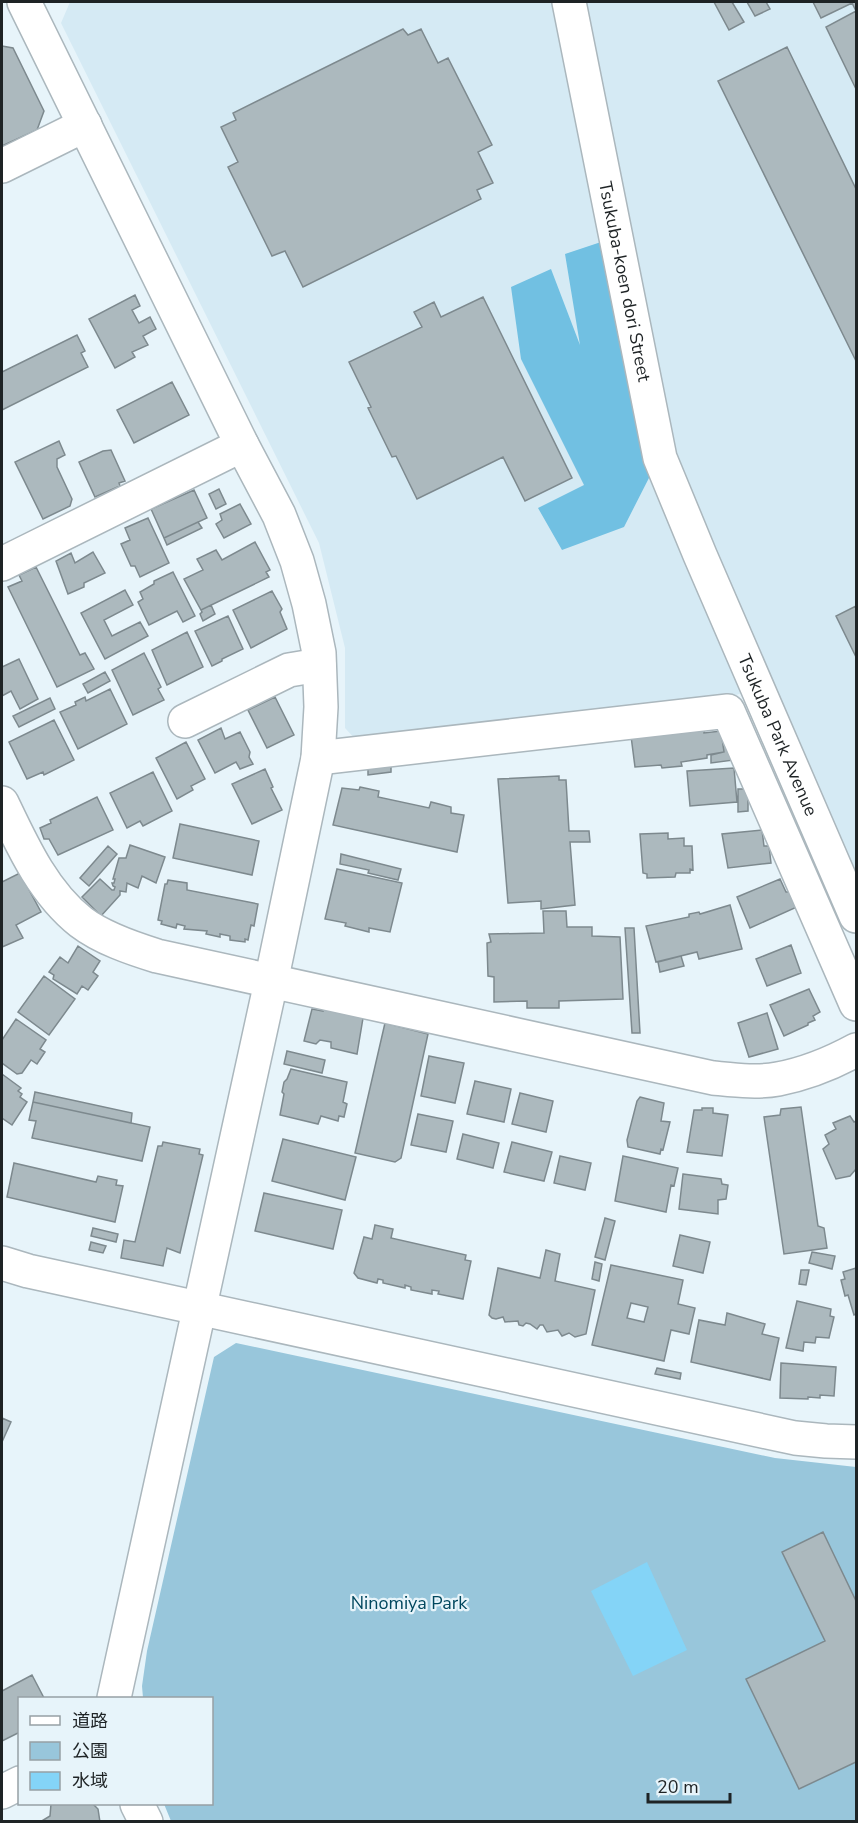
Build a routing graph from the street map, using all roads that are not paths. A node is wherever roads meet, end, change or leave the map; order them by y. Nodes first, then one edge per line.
1 (24, 2) edge
2 (569, 2) edge
3 (85, 125) junction
4 (2, 166) edge
5 (242, 445) junction
6 (699, 555) joint
7 (2, 564) edge
8 (319, 665) junction
9 (185, 721) dead end
10 (318, 758) junction
11 (2, 803) edge
12 (856, 916) edge
13 (271, 982) junction
14 (856, 1004) edge
15 (856, 1050) edge
16 (2, 1263) edge
17 (199, 1308) junction
18 (856, 1442) edge
19 (114, 1697) edge
20 (18, 1784) edge
21 (2, 1792) edge
22 (139, 1805) edge
23 (146, 1821) edge

1 - 3 street
2 - 6 street, Tsukuba-koen dori Street
3 - 4 street
3 - 5 street
5 - 7 street
5 - 8 street
6 - 12 street, Tsukuba Park Avenue
8 - 9 street
8 - 10 street
10 - 13 street
10 - 14 street
11 - 13 street
13 - 15 street
13 - 17 street
16 - 17 street
17 - 18 street
17 - 19 street
20 - 21 street
22 - 23 street

